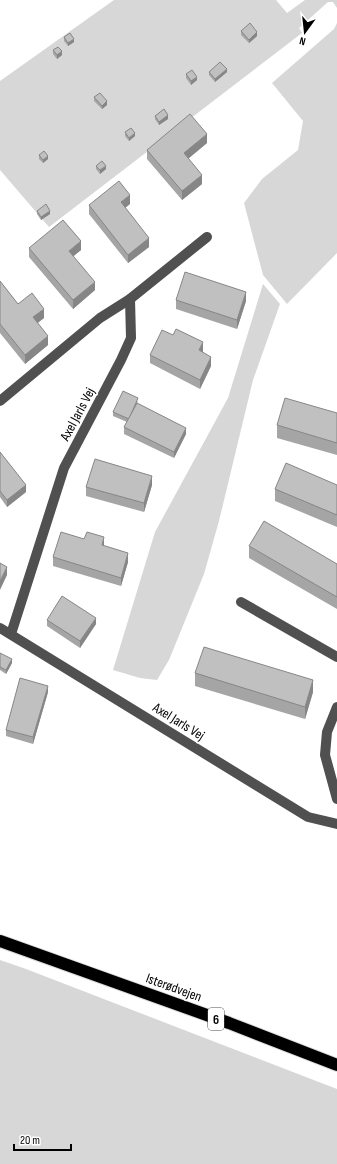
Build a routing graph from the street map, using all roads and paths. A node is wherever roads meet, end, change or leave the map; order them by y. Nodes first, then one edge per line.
1 (207, 237) dead end
2 (130, 299) junction
3 (0, 401) edge
4 (241, 602) dead end
5 (0, 628) edge
6 (11, 634) junction
7 (337, 657) edge
8 (337, 707) edge
9 (337, 799) edge
10 (337, 824) edge
11 (0, 941) edge
12 (337, 1065) edge

1 - 2 street
2 - 3 street
2 - 6 street, Axel Jarls Vej
4 - 7 street
5 - 6 street, Axel Jarls Vej
6 - 10 street, Axel Jarls Vej
8 - 9 street
11 - 12 highway, Isterødvejen / 6

